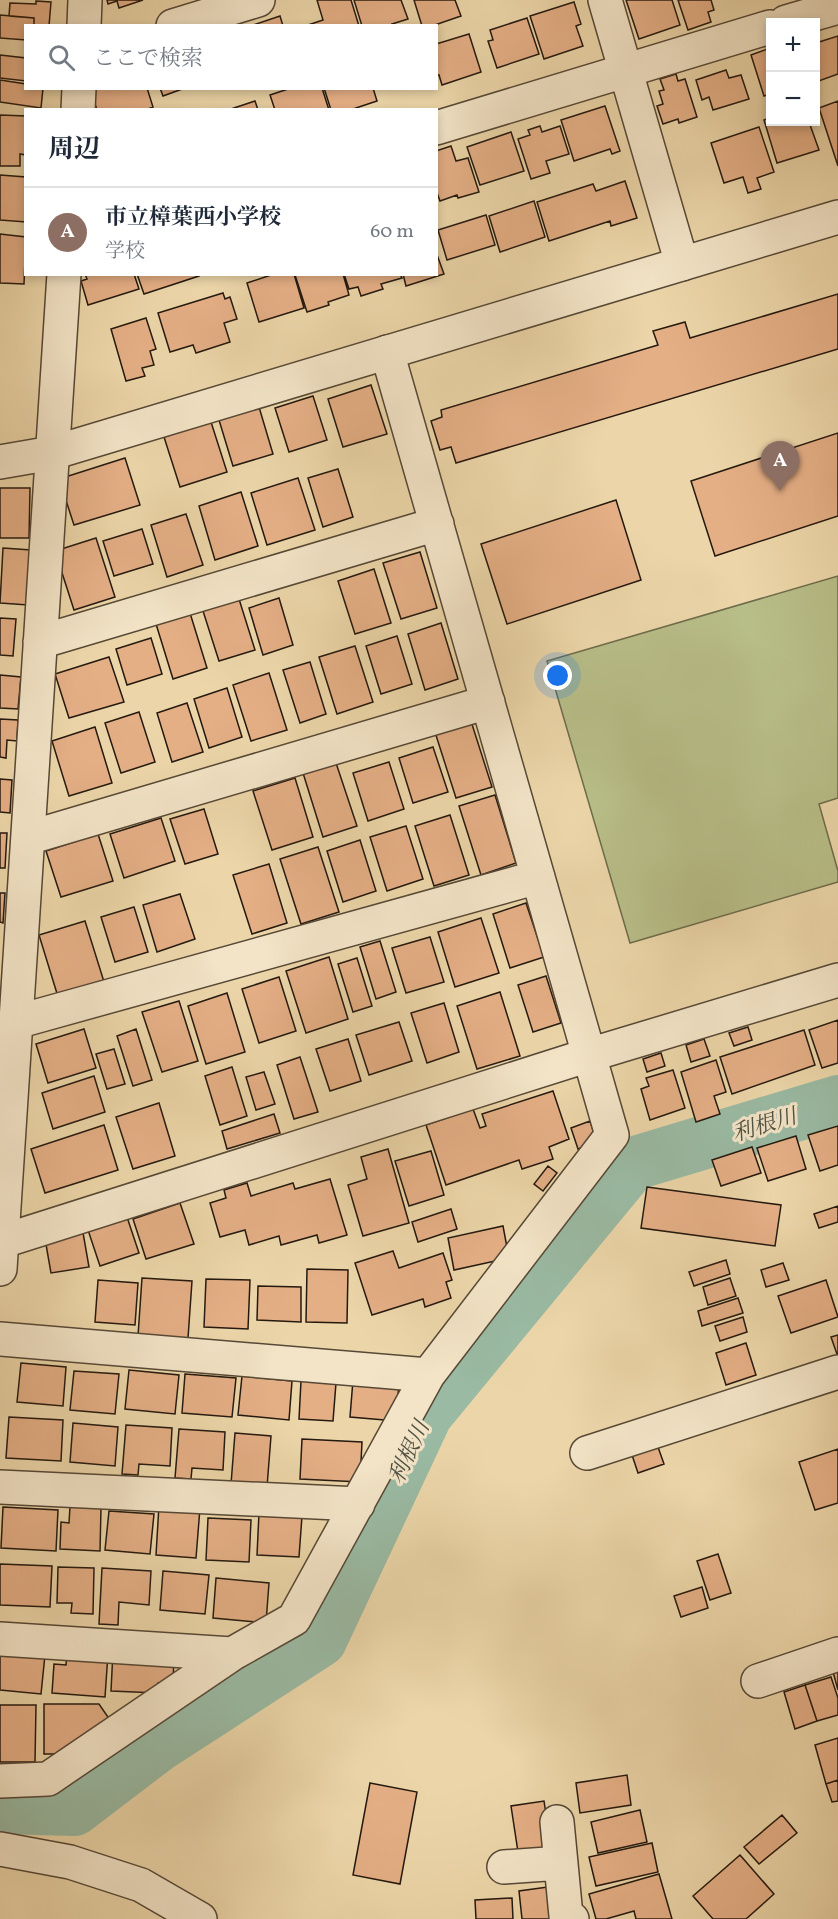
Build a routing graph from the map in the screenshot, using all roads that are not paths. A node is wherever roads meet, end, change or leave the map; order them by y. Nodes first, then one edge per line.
1 (85, 0) edge
2 (258, 0) edge
3 (605, 0) edge
4 (838, 7) edge
5 (800, 18) edge
6 (84, 24) edge
7 (180, 24) edge
8 (766, 29) edge
9 (626, 71) junction
10 (80, 90) edge
11 (78, 108) edge
12 (438, 127) edge
13 (838, 217) edge
14 (682, 264) junction
15 (64, 276) edge
16 (387, 352) junction
17 (52, 453) junction
18 (0, 462) edge
19 (437, 524) junction
20 (40, 642) junction
21 (488, 702) junction
22 (28, 838) junction
23 (538, 877) junction
24 (838, 980) edge
25 (16, 1022) junction
26 (589, 1055) junction
27 (1, 1251) edge
28 (0, 1339) edge
29 (838, 1372) edge
30 (428, 1375) junction
31 (587, 1453) dead end
32 (0, 1487) edge
33 (358, 1504) junction
34 (0, 1639) edge
35 (232, 1654) junction
36 (838, 1654) edge
37 (758, 1681) dead end
38 (0, 1781) edge
39 (557, 1822) dead end
40 (0, 1849) edge
41 (561, 1863) junction
42 (504, 1868) dead end
43 (200, 1919) edge
44 (572, 1919) edge

1 - 6 street
2 - 7 street
3 - 9 street
4 - 5 street
8 - 9 street
9 - 12 street
9 - 14 street
10 - 11 street
13 - 14 street
14 - 16 street
15 - 17 street
16 - 17 street
16 - 19 street
17 - 18 street
17 - 20 street
19 - 20 street
19 - 21 street
20 - 22 street
21 - 22 street
21 - 23 street
22 - 25 street
23 - 25 street
23 - 26 street
24 - 26 street
25 - 27 street
26 - 27 street
26 - 30 street
28 - 30 street
29 - 31 street
30 - 33 street
32 - 33 street
33 - 35 street
34 - 35 street
35 - 38 street
36 - 37 street
39 - 41 street
40 - 43 street
41 - 42 street
41 - 44 street

